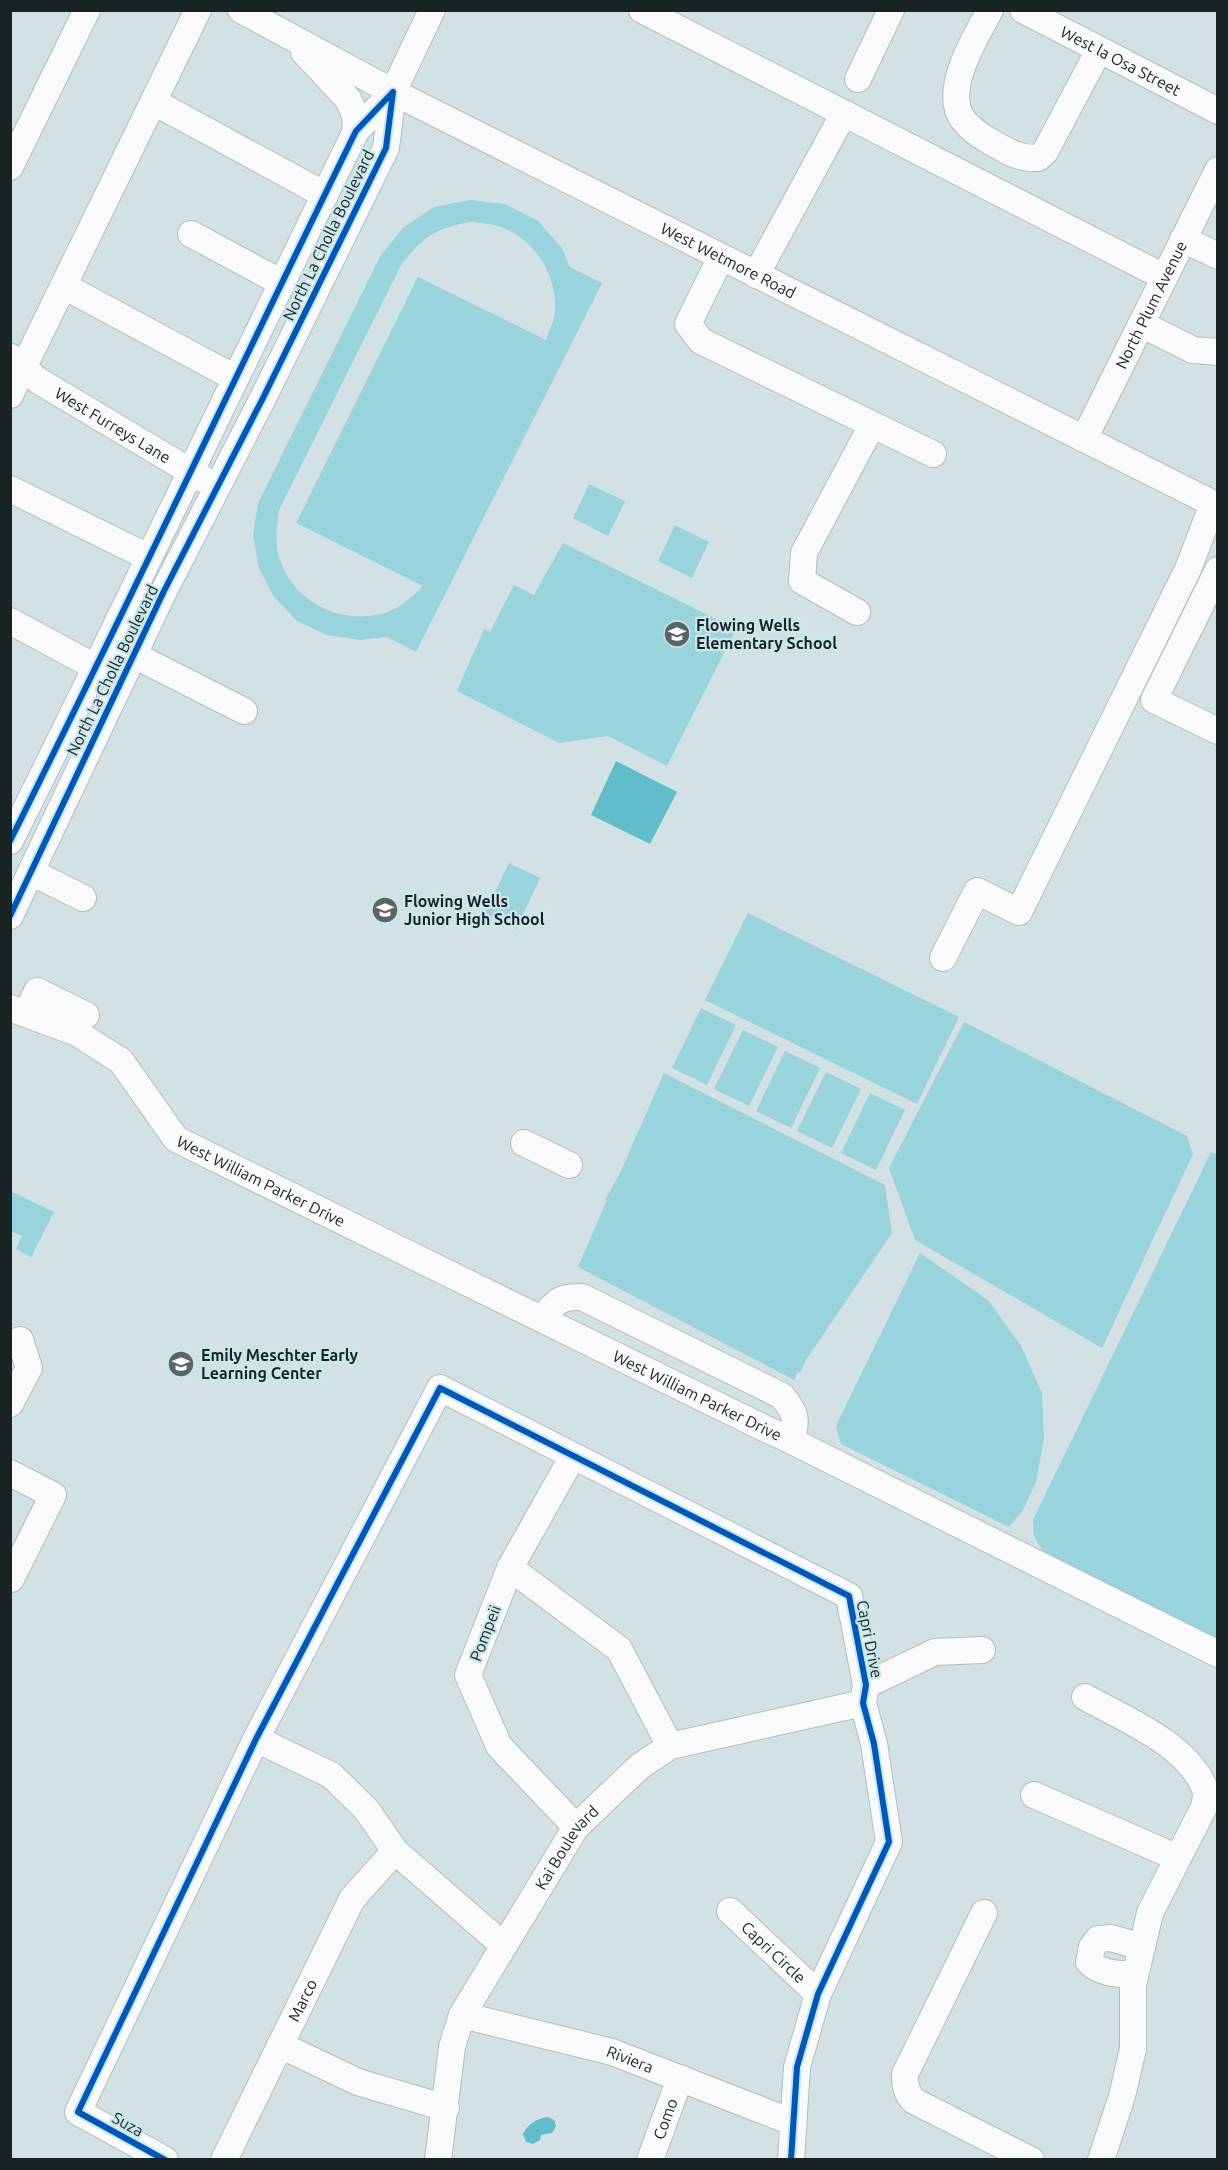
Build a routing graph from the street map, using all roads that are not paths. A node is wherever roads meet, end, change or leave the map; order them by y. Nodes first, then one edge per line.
1 (87, 10) edge
2 (198, 10) edge
3 (241, 10) edge
4 (432, 10) edge
5 (642, 10) edge
6 (891, 10) edge
7 (990, 10) edge
8 (1023, 10) edge
9 (291, 38) junction
10 (1099, 50) junction
11 (858, 79) dead end
12 (393, 92) junction
13 (154, 102) junction
14 (1218, 111) edge
15 (844, 113) junction
16 (356, 131) junction
17 (10, 167) edge
18 (1216, 179) edge
19 (325, 195) junction
20 (191, 234) dead end
21 (1183, 239) junction
22 (721, 256) junction
23 (1218, 256) edge
24 (756, 275) junction
25 (1164, 277) junction
26 (282, 283) junction
27 (64, 286) junction
28 (1141, 324) junction
29 (1218, 352) edge
30 (17, 363) edge
31 (235, 378) junction
32 (10, 395) edge
33 (872, 425) junction
34 (1084, 439) junction
35 (933, 454) dead end
36 (189, 472) junction
37 (218, 486) junction
38 (10, 489) edge
39 (1215, 505) edge
40 (148, 557) junction
41 (1218, 570) edge
42 (857, 612) dead end
43 (10, 621) edge
44 (109, 643) junction
45 (134, 655) junction
46 (97, 668) junction
47 (244, 711) dead end
48 (1218, 731) edge
49 (10, 841) edge
50 (31, 872) junction
51 (82, 898) dead end
52 (10, 916) edge
53 (943, 958) dead end
54 (18, 1011) edge
55 (86, 1015) dead end
56 (524, 1143) dead end
57 (569, 1166) dead end
58 (542, 1319) junction
59 (20, 1340) dead end
60 (10, 1404) edge
61 (790, 1440) junction
62 (573, 1456) junction
63 (10, 1473) edge
64 (510, 1568) junction
65 (11, 1579) edge
66 (982, 1650) dead end
67 (1218, 1654) edge
68 (864, 1694) junction
69 (1085, 1697) dead end
70 (256, 1739) junction
71 (670, 1746) junction
72 (1034, 1795) dead end
73 (576, 1827) junction
74 (395, 1851) junction
75 (1178, 1858) junction
76 (730, 1911) dead end
77 (984, 1912) dead end
78 (503, 1945) junction
79 (1142, 1947) junction
80 (1135, 1976) junction
81 (818, 1994) junction
82 (462, 2015) junction
83 (280, 2045) junction
84 (680, 2078) junction
85 (446, 2108) junction
86 (792, 2122) junction
87 (165, 2160) edge
88 (224, 2160) edge
89 (438, 2160) edge
90 (650, 2160) edge
91 (791, 2160) edge
92 (1031, 2160) edge
93 (1101, 2160) edge

1 - 17 street
2 - 13 street
3 - 9 street, West Wetmore Road
4 - 12 street, North La Cholla Boulevard
5 - 15 street
6 - 11 street
7 - 10 street
8 - 10 street, West la Osa Street
9 - 12 street, West Wetmore Road
9 - 16 street
10 - 14 street, West la Osa Street
12 - 16 street, North La Cholla Boulevard
12 - 22 street, West Wetmore Road
12 - 37 street, North La Cholla Boulevard
13 - 19 street
13 - 27 street
15 - 24 street
15 - 25 street
16 - 19 street, North La Cholla Boulevard
18 - 21 street, North Plum Avenue
19 - 26 street, North La Cholla Boulevard
20 - 26 street
21 - 23 street
21 - 25 street, North Plum Avenue
22 - 24 street, West Wetmore Road
22 - 33 street
24 - 34 street, West Wetmore Road
25 - 28 street, North Plum Avenue
26 - 31 street, North La Cholla Boulevard
27 - 30 street
27 - 31 street
28 - 29 street
28 - 34 street, North Plum Avenue
30 - 32 street
30 - 36 street, West Furreys Lane
31 - 36 street, North La Cholla Boulevard
33 - 35 street
33 - 42 street
34 - 39 street, West Wetmore Road
36 - 37 street, West Furreys Lane
36 - 40 street, North La Cholla Boulevard
37 - 45 street, North La Cholla Boulevard
38 - 40 street
39 - 53 street
40 - 44 street, North La Cholla Boulevard
41 - 48 street
43 - 46 street
44 - 45 street
44 - 46 street, North La Cholla Boulevard
45 - 47 street
45 - 50 street, North La Cholla Boulevard
46 - 49 street, North La Cholla Boulevard
50 - 51 street
50 - 52 street, North La Cholla Boulevard
54 - 55 street
54 - 58 street, West William Parker Drive
56 - 57 street
58 - 61 street, West William Parker Drive
58 - 61 street, West William Parker Drive
59 - 60 street
61 - 67 street
62 - 64 street, Pompeii
62 - 68 street, Capri Drive
62 - 70 street, Capri Drive
63 - 65 street
64 - 71 street
64 - 73 street, Pompeii
66 - 68 street, Kai Boulevard
68 - 71 street, Kai Boulevard
68 - 81 street, Capri Drive
69 - 75 street
70 - 74 street
70 - 87 street, Suza
71 - 73 street, Kai Boulevard
72 - 75 street
73 - 78 street, Kai Boulevard
74 - 78 street
74 - 83 street, Marco
75 - 79 street
76 - 81 street, Capri Circle
77 - 92 street
78 - 82 street, Kai Boulevard
79 - 80 street
79 - 80 street
80 - 93 street
81 - 86 street, Capri Drive
82 - 84 street, Riviera
82 - 85 street, Kai Boulevard
83 - 85 street
83 - 88 street, Marco
84 - 86 street, Riviera
84 - 90 street, Como
85 - 89 street, Kai Boulevard
86 - 91 street, Capri Drive

